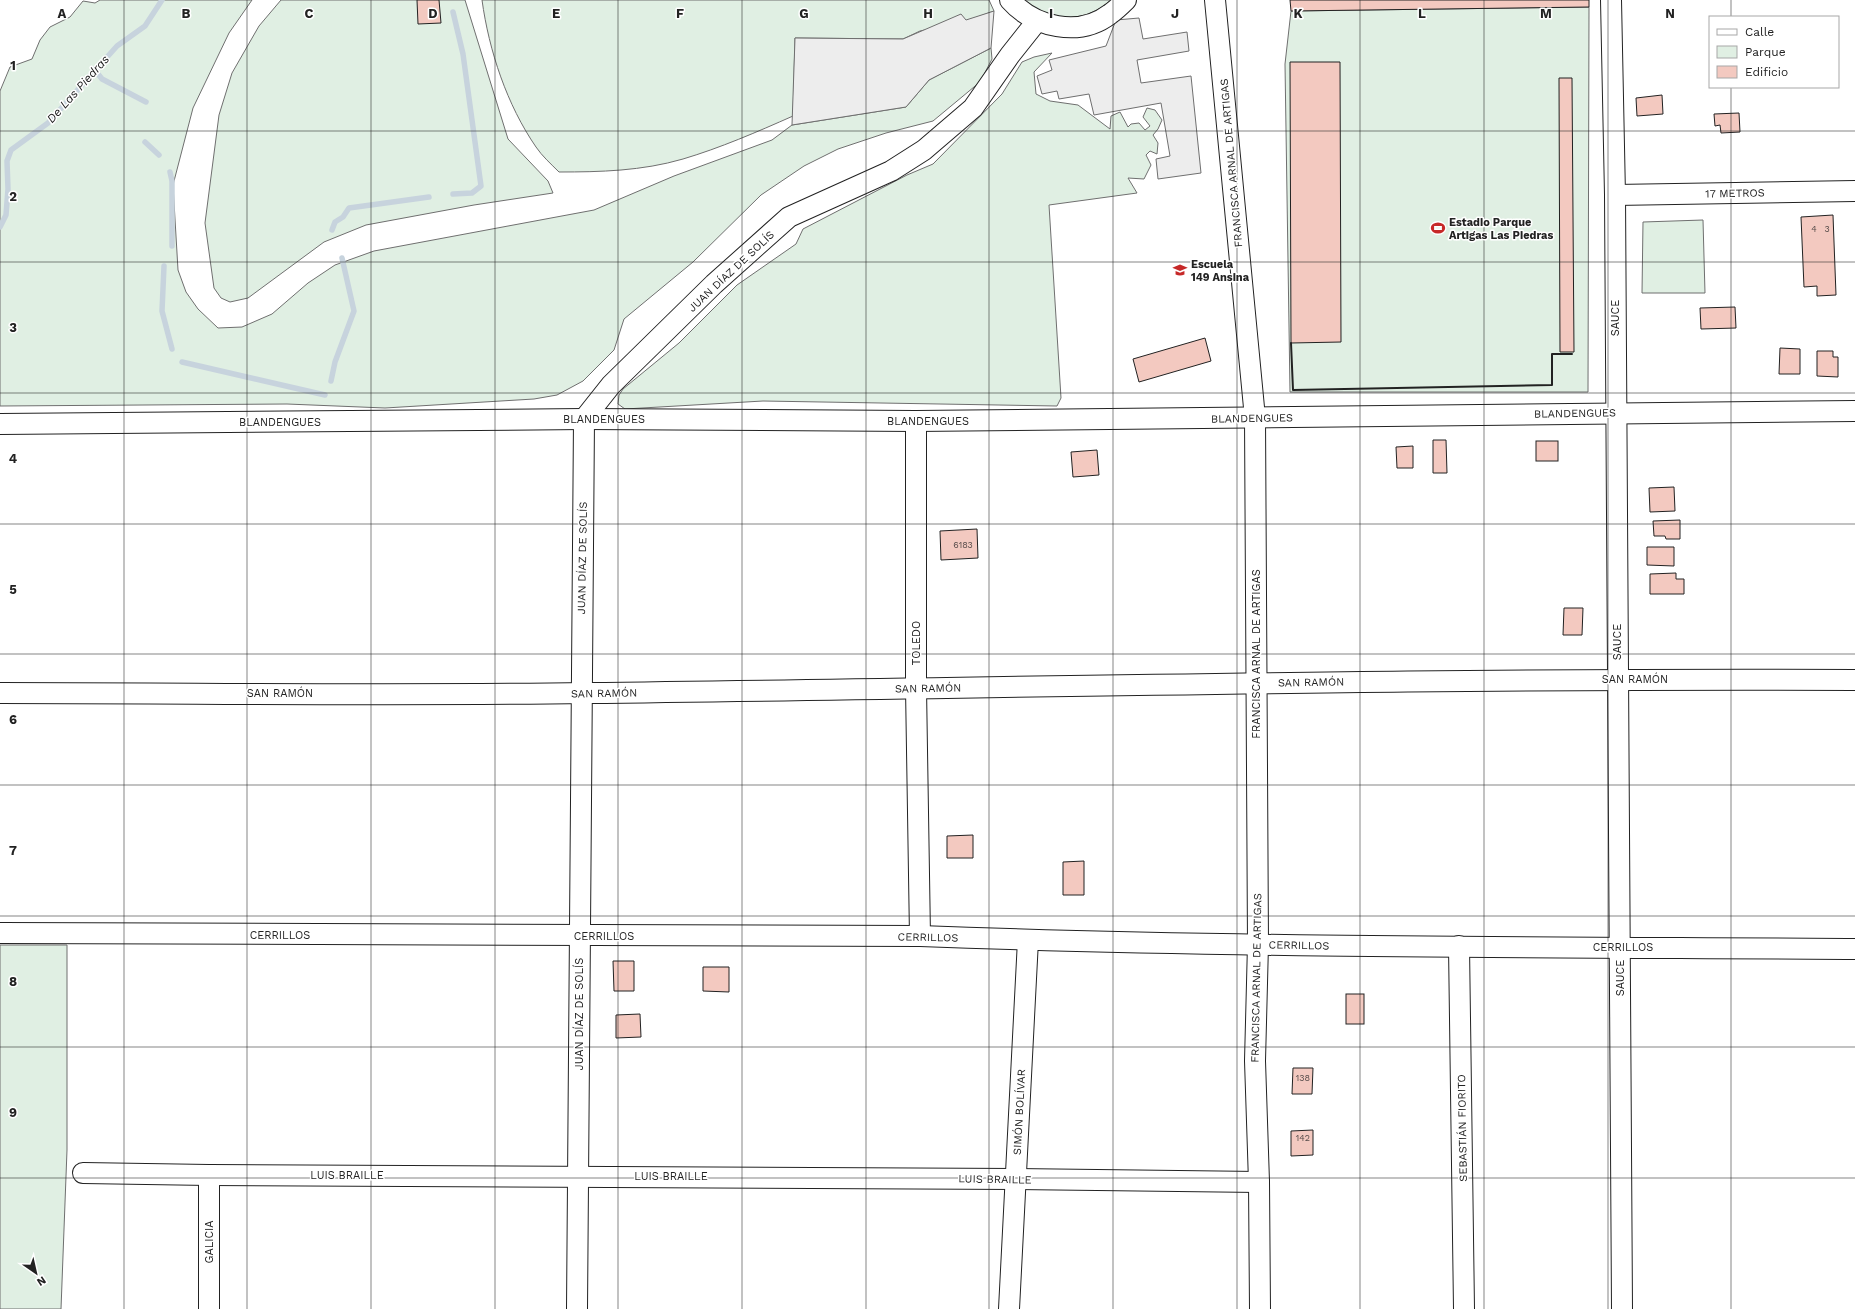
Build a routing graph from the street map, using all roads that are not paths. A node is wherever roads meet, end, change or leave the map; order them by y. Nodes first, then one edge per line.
1 (1010, 0) edge
2 (1126, 0) edge
3 (1216, 0) edge
4 (1611, 0) edge
5 (1037, 21) junction
6 (1855, 192) edge
7 (1615, 196) junction
8 (1855, 411) edge
9 (1616, 413) junction
10 (1255, 418) junction
11 (584, 419) junction
12 (916, 421) junction
13 (0, 424) edge
14 (1618, 679) junction
15 (1855, 680) edge
16 (1256, 682) junction
17 (916, 688) junction
18 (0, 693) edge
19 (581, 694) junction
20 (0, 933) edge
21 (579, 936) junction
22 (920, 936) junction
23 (1028, 940) junction
24 (1258, 944) junction
25 (1459, 946) junction
26 (1619, 948) junction
27 (1855, 949) edge
28 (83, 1173) dead end
29 (209, 1175) junction
30 (578, 1176) junction
31 (1016, 1178) junction
32 (1259, 1182) junction
33 (209, 1309) edge
34 (577, 1309) edge
35 (1009, 1309) edge
36 (1260, 1309) edge
37 (1464, 1309) edge
38 (1622, 1309) edge

1 - 5 street
2 - 5 street
3 - 10 street, FRANCISCA ARNAL DE ARTIGAS
4 - 7 street, SAUCE
5 - 11 street, JUAN DÍAZ DE SOLÍS
6 - 7 street, 17 METROS
7 - 9 street, SAUCE
8 - 9 street, BLANDENGUES
9 - 10 street, BLANDENGUES
9 - 14 street, SAUCE
10 - 12 street, BLANDENGUES
10 - 16 street, FRANCISCA ARNAL DE ARTIGAS
11 - 12 street, BLANDENGUES
11 - 13 street, BLANDENGUES
11 - 19 street, JUAN DÍAZ DE SOLÍS
12 - 17 street, TOLEDO
14 - 15 street, SAN RAMÓN
14 - 16 street, SAN RAMÓN
14 - 26 street, SAUCE
16 - 17 street, SAN RAMÓN
16 - 24 street, FRANCISCA ARNAL DE ARTIGAS
17 - 19 street, SAN RAMÓN
17 - 22 street, TOLEDO
18 - 19 street, SAN RAMÓN
19 - 21 street, JUAN DÍAZ DE SOLÍS
20 - 21 street, CERRILLOS
21 - 22 street, CERRILLOS
21 - 30 street, JUAN DÍAZ DE SOLÍS
22 - 23 street, CERRILLOS
23 - 24 street, CERRILLOS
23 - 31 street, SIMÓN BOLÍVAR
24 - 25 street, CERRILLOS
24 - 32 street, FRANCISCA ARNAL DE ARTIGAS
25 - 26 street, CERRILLOS
25 - 37 street, SEBASTIÁN FIORITO
26 - 27 street, CERRILLOS
26 - 38 street, SAUCE
28 - 29 street, LUIS BRAILLE
29 - 30 street, LUIS BRAILLE
29 - 33 street, GALICIA
30 - 31 street, LUIS BRAILLE
30 - 34 street, JUAN DÍAZ DE SOLÍS
31 - 32 street, LUIS BRAILLE
31 - 35 street, SIMÓN BOLÍVAR
32 - 36 street, FRANCISCA ARNAL DE ARTIGAS

